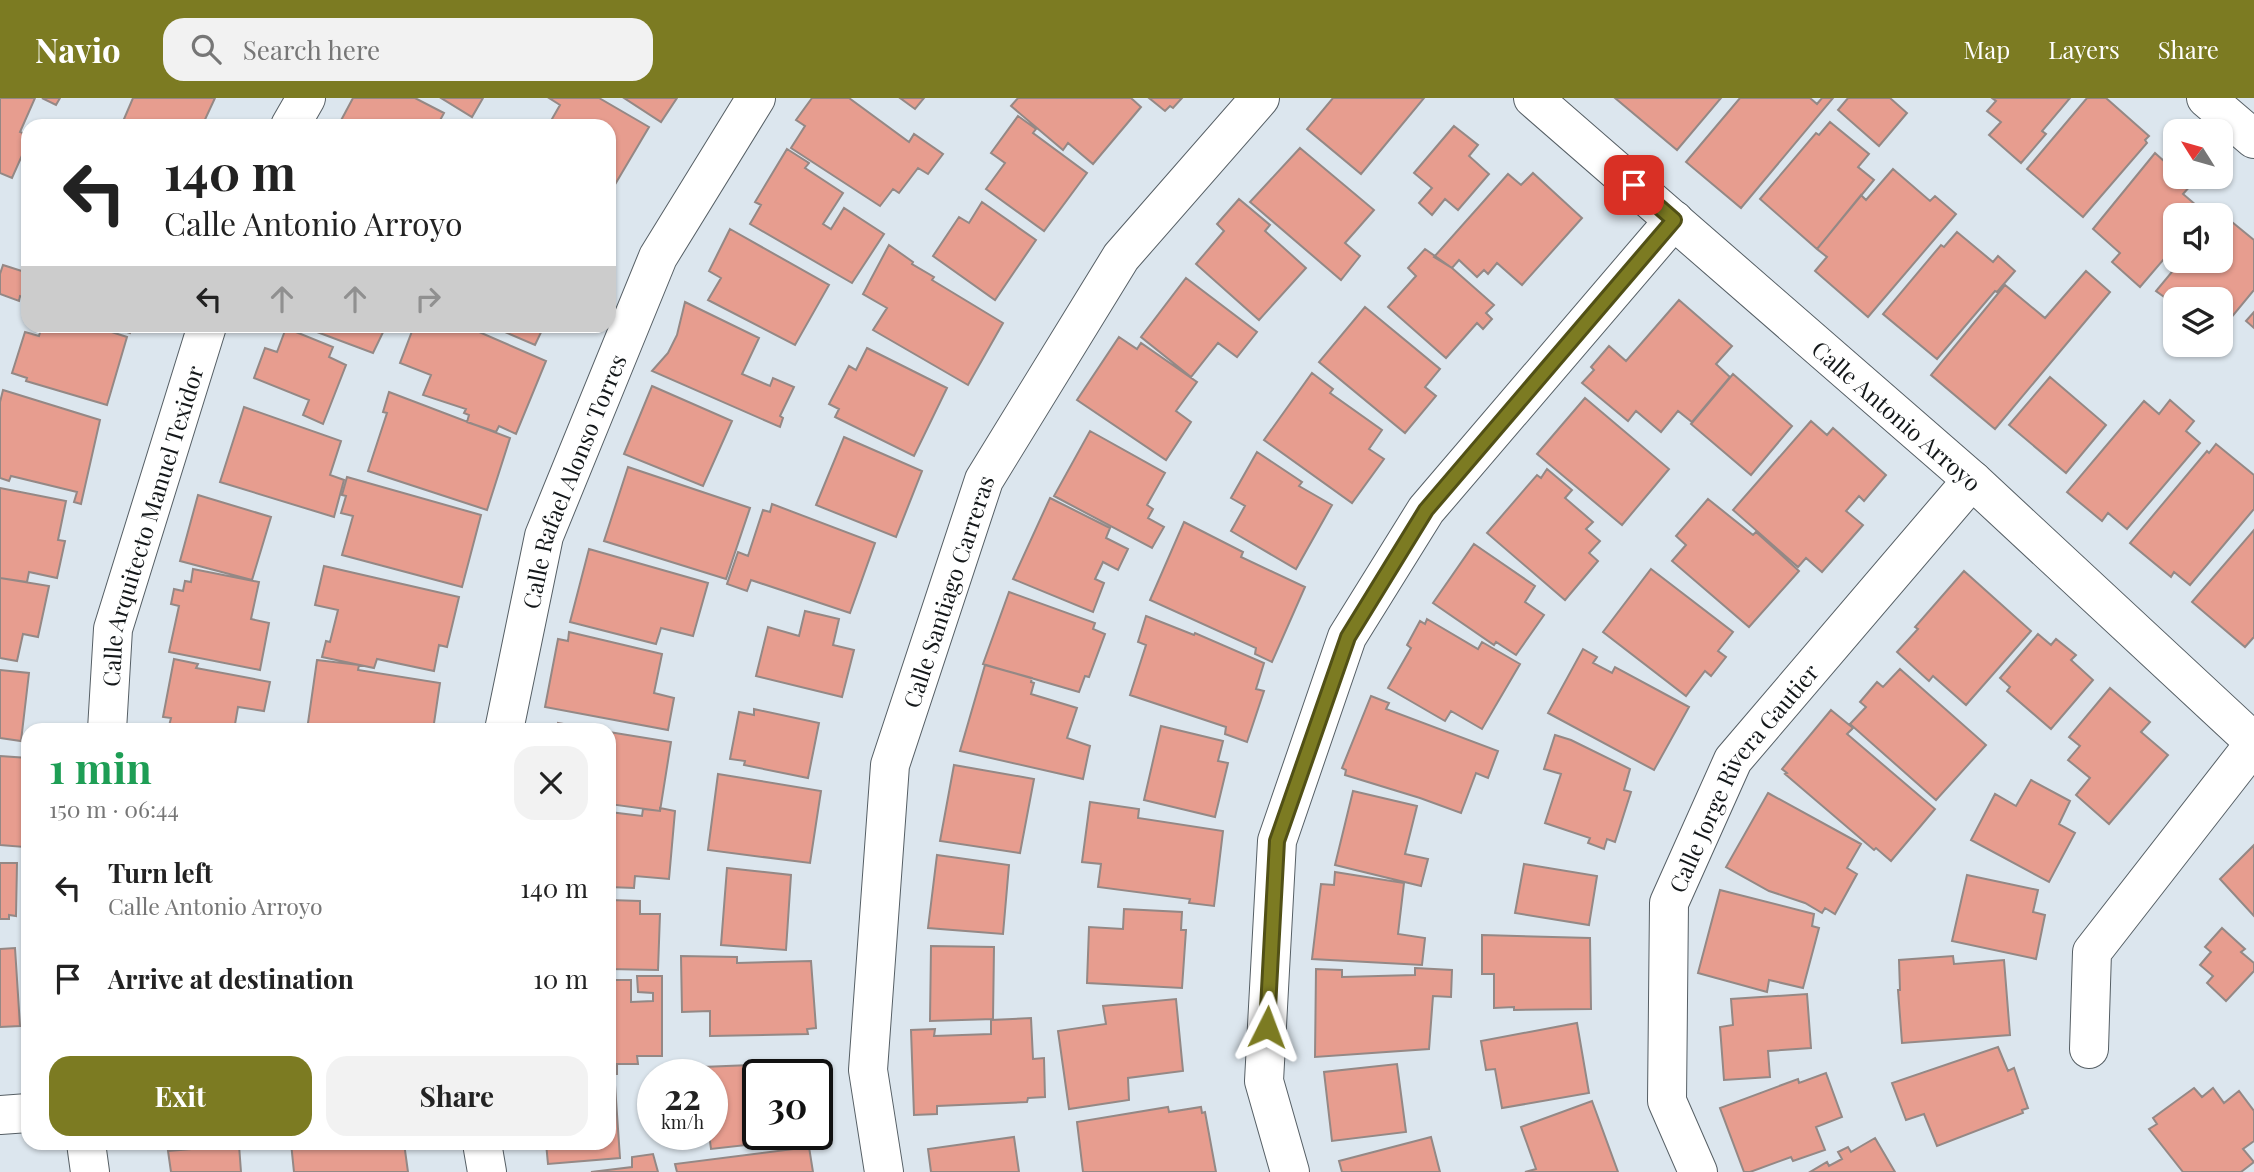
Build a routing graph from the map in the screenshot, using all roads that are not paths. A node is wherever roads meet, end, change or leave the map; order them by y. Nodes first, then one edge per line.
1 (306, 98) edge
2 (756, 98) edge
3 (1260, 98) edge
4 (1533, 98) edge
5 (2206, 98) edge
6 (294, 119) edge
7 (2254, 139) edge
8 (1674, 220) junction
9 (205, 333) edge
10 (1972, 480) junction
11 (107, 723) edge
12 (505, 723) edge
13 (2254, 743) edge
14 (2089, 1049) dead end
15 (21, 1114) edge
16 (0, 1115) edge
17 (87, 1150) edge
18 (483, 1150) edge
19 (90, 1172) edge
20 (487, 1172) edge
21 (884, 1172) edge
22 (1290, 1172) edge
23 (1698, 1172) edge

1 - 6 street
2 - 12 street, Calle Rafael Alonso Torres
3 - 21 street, Calle Santiago Carreras
4 - 8 street, Calle Antonio Arroyo
5 - 7 street
8 - 10 street, Calle Antonio Arroyo
8 - 22 street
9 - 11 street, Calle Arquitecto Manuel Texidor
10 - 13 street, Calle Antonio Arroyo
10 - 23 street, Calle Jorge Rivera Gautier
13 - 14 street
15 - 16 street
17 - 19 street
18 - 20 street

